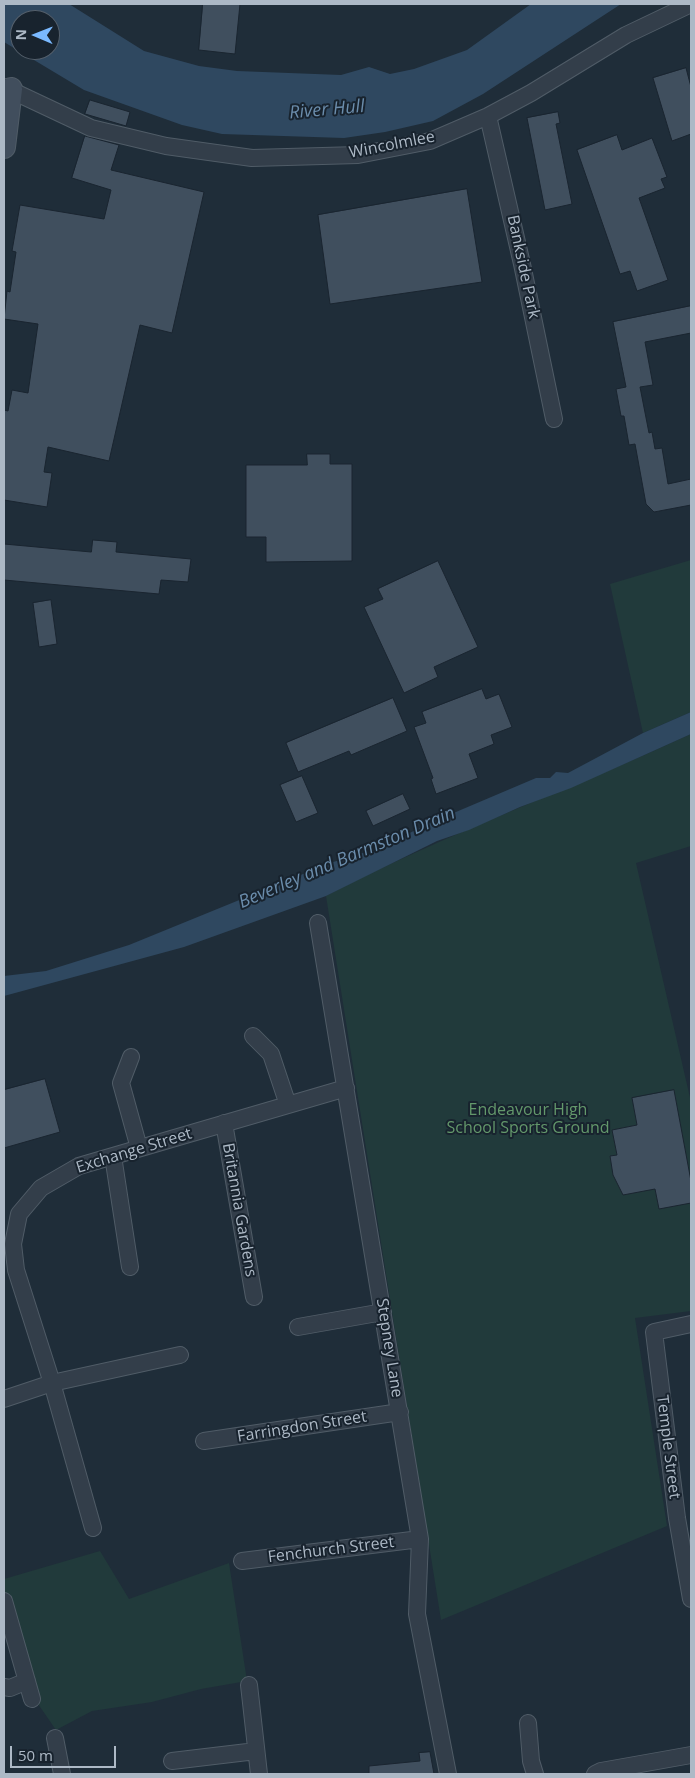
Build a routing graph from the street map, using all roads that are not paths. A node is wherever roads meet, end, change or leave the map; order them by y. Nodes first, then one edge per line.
1 (691, 4) edge
2 (7, 88) edge
3 (488, 116) junction
4 (4, 147) edge
5 (554, 419) dead end
6 (318, 923) dead end
7 (253, 1036) dead end
8 (131, 1057) dead end
9 (346, 1088) junction
10 (288, 1105) junction
11 (224, 1123) junction
12 (139, 1148) junction
13 (113, 1156) junction
14 (130, 1267) dead end
15 (254, 1297) dead end
16 (383, 1312) junction
17 (691, 1324) edge
18 (298, 1327) dead end
19 (180, 1355) dead end
20 (52, 1383) junction
21 (4, 1400) edge
22 (400, 1412) junction
23 (204, 1442) dead end
24 (93, 1528) dead end
25 (420, 1539) junction
26 (242, 1561) dead end
27 (691, 1599) edge
28 (4, 1602) edge
29 (27, 1681) junction
30 (249, 1685) dead end
31 (4, 1687) edge
32 (32, 1698) dead end
33 (528, 1723) dead end
34 (55, 1738) dead end
35 (256, 1750) junction
36 (691, 1755) edge
37 (172, 1761) dead end
38 (62, 1774) edge
39 (259, 1774) edge
40 (448, 1774) edge
41 (535, 1774) edge
42 (594, 1774) edge

1 - 3 street, Wincolmlee
2 - 3 street, Wincolmlee
2 - 4 street
3 - 5 street, Bankside Park
6 - 9 street, Stepney Lane
7 - 10 street
8 - 12 street
9 - 10 street, Exchange Street
9 - 16 street, Stepney Lane
10 - 11 street, Exchange Street
11 - 12 street, Exchange Street
11 - 15 street, Britannia Gardens
12 - 13 street, Exchange Street
13 - 14 street
13 - 20 street, Exchange Street
16 - 18 street
16 - 22 street, Stepney Lane
17 - 27 street, Temple Street
19 - 20 street
20 - 21 street
20 - 24 street, Exchange Street
22 - 23 street, Farringdon Street
22 - 25 street, Stepney Lane
25 - 26 street, Fenchurch Street
25 - 40 street, Stepney Lane
28 - 29 street
29 - 31 street
29 - 32 street
30 - 35 street
33 - 41 street
34 - 38 street
35 - 37 street
35 - 39 street
36 - 42 street

